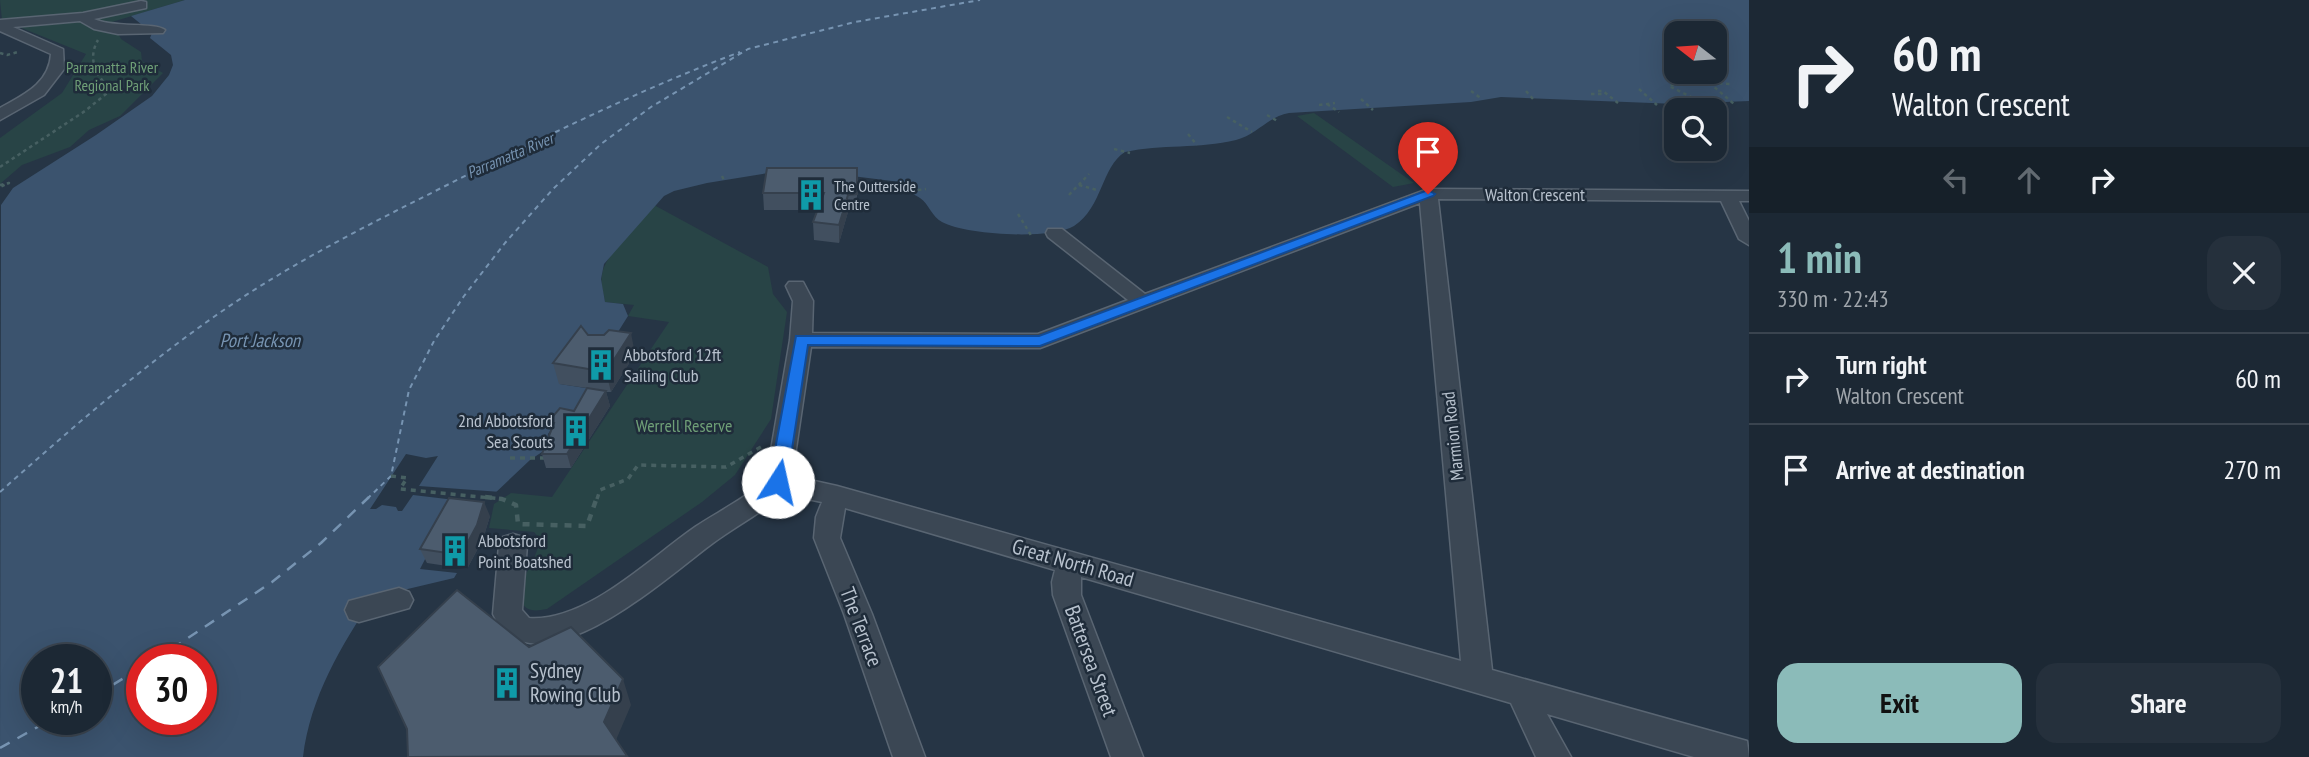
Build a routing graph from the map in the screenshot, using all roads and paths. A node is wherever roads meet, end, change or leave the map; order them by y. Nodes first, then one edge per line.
1 (142, 5) dead end
2 (83, 17) junction
3 (0, 25) edge
4 (117, 29) junction
5 (158, 30) dead end
6 (1711, 84) edge
7 (1727, 84) edge
8 (1731, 84) dead end
9 (1674, 85) dead end
10 (141, 86) dead end
11 (1639, 89) dead end
12 (111, 90) junction
13 (1471, 91) dead end
14 (1526, 91) dead end
15 (1598, 91) dead end
16 (1591, 94) dead end
17 (1607, 94) junction
18 (1693, 98) dead end
19 (1361, 99) dead end
20 (1482, 99) dead end
21 (1534, 100) dead end
22 (1335, 103) dead end
23 (1618, 103) dead end
24 (1327, 104) junction
25 (1734, 104) dead end
26 (1319, 105) dead end
27 (1657, 105) dead end
28 (1373, 110) dead end
29 (1339, 112) dead end
30 (0, 115) edge
31 (1267, 115) dead end
32 (1227, 117) dead end
33 (1279, 122) dead end
34 (1252, 132) dead end
35 (1188, 134) dead end
36 (1197, 145) dead end
37 (1114, 149) dead end
38 (1130, 153) dead end
39 (0, 167) edge
40 (1089, 174) dead end
41 (722, 176) dead end
42 (725, 182) dead end
43 (1079, 185) junction
44 (926, 189) dead end
45 (1097, 190) dead end
46 (904, 192) dead end
47 (1428, 194) junction
48 (1069, 195) dead end
49 (1727, 196) junction
50 (1749, 196) edge
51 (1018, 214) dead end
52 (1055, 233) dead end
53 (1032, 237) dead end
54 (1749, 239) edge
55 (796, 286) dead end
56 (1143, 302) junction
57 (801, 340) junction
58 (766, 444) dead end
59 (510, 458) dead end
60 (550, 458) edge
61 (391, 476) dead end
62 (778, 482) junction
63 (837, 496) junction
64 (513, 545) dead end
65 (1071, 563) junction
66 (399, 600) dead end
67 (359, 610) dead end
68 (1478, 678) junction
69 (1522, 692) junction
70 (909, 757) edge
71 (1127, 757) edge
72 (1555, 757) edge
73 (1747, 757) edge

1 - 2 street
2 - 3 street
2 - 4 street
3 - 30 street
4 - 5 street
4 - 12 path
6 - 25 path
7 - 8 path
9 - 18 path
10 - 12 path
11 - 27 path
12 - 39 path
13 - 20 path
14 - 21 path
15 - 17 path
16 - 17 path
17 - 23 path
19 - 28 path
22 - 24 path
24 - 26 path
24 - 29 path
31 - 33 path
32 - 34 path
35 - 36 path
37 - 38 path
40 - 43 path
41 - 42 path
43 - 45 path
43 - 48 path
44 - 46 path
47 - 49 street, Walton Crescent
47 - 56 street, Walton Crescent
47 - 68 street, Marmion Road
49 - 50 street, Walton Crescent
49 - 54 street
51 - 53 path
52 - 56 street
55 - 57 street
56 - 57 street, Walton Crescent
57 - 62 street
58 - 61 path
59 - 60 path
62 - 63 street, Great North Road
62 - 64 street
63 - 65 street, Great North Road
63 - 70 street, The Terrace
65 - 68 street, Great North Road
65 - 71 street, Battersea Street
66 - 67 street
68 - 69 street, Great North Road
69 - 72 street
69 - 73 street, Great North Road

